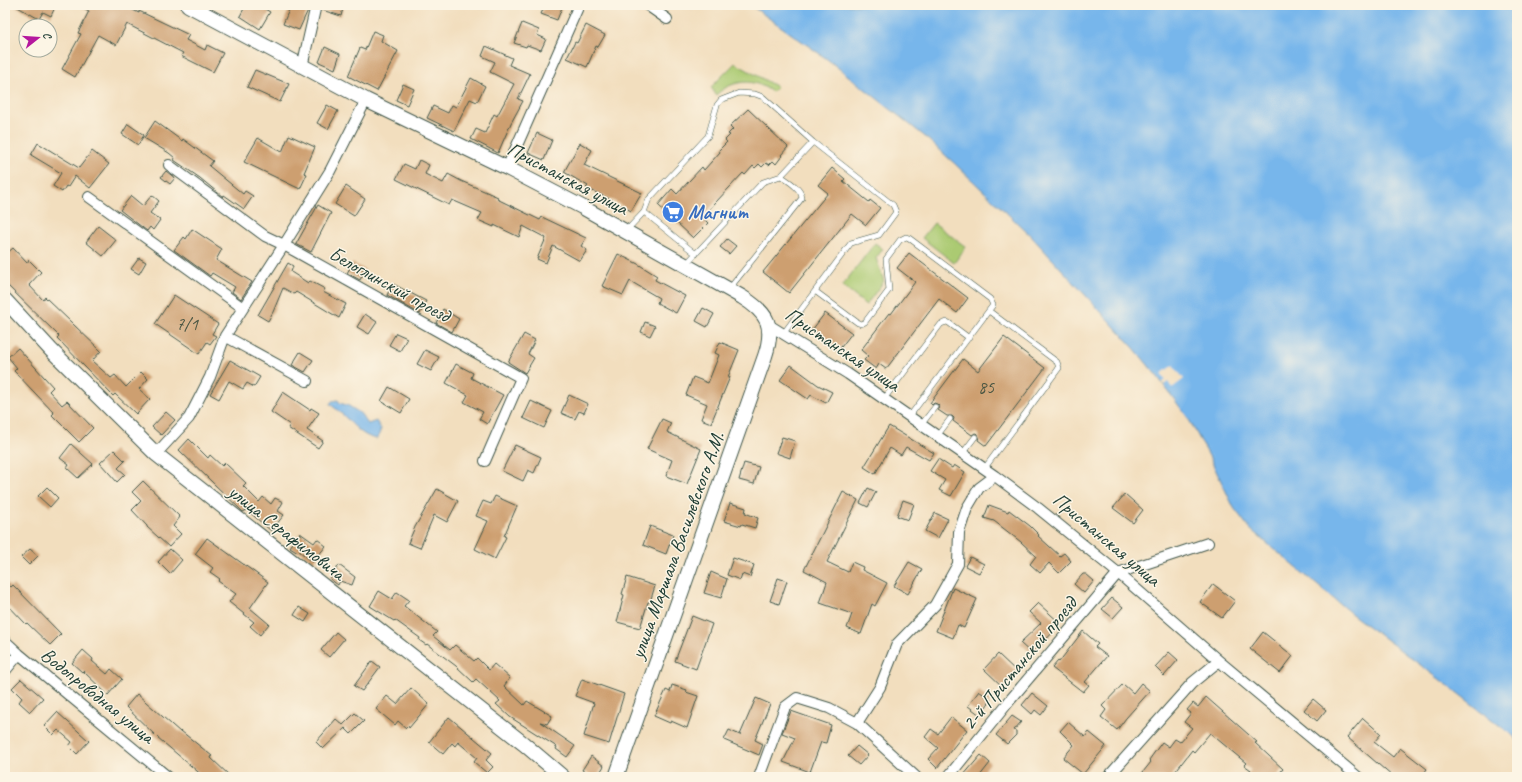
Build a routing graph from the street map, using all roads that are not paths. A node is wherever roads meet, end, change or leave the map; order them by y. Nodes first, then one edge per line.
1 (188, 5) edge
2 (316, 5) edge
3 (579, 5) edge
4 (647, 5) edge
5 (667, 18) dead end
6 (302, 66) junction
7 (366, 100) junction
8 (813, 142) junction
9 (169, 165) dead end
10 (507, 168) junction
11 (781, 176) junction
12 (89, 197) dead end
13 (644, 212) junction
14 (626, 231) junction
15 (284, 245) junction
16 (696, 254) junction
17 (686, 265) junction
18 (728, 290) junction
19 (815, 291) junction
20 (5, 300) edge
21 (243, 308) junction
22 (989, 311) junction
23 (769, 325) junction
24 (783, 334) junction
25 (225, 336) junction
26 (969, 338) junction
27 (307, 381) dead end
28 (884, 399) junction
29 (935, 407) dead end
30 (909, 417) junction
31 (950, 419) dead end
32 (921, 425) junction
33 (937, 436) junction
34 (975, 437) dead end
35 (156, 454) junction
36 (962, 454) junction
37 (486, 462) dead end
38 (984, 469) junction
39 (995, 476) junction
40 (1208, 543) dead end
41 (1118, 573) junction
42 (5, 641) edge
43 (19, 654) junction
44 (1219, 661) junction
45 (5, 671) edge
46 (857, 723) junction
47 (913, 776) edge
48 (168, 777) edge
49 (563, 777) edge
50 (616, 777) edge
51 (759, 777) edge
52 (948, 777) edge
53 (1108, 777) edge
54 (1358, 777) edge

1 - 6 street, Пристанская улица
2 - 6 street
3 - 10 street
4 - 5 street
6 - 7 street, Пристанская улица
7 - 10 street, Пристанская улица
7 - 15 street
8 - 11 lane
8 - 13 lane
8 - 19 lane
9 - 15 street, Белоглинский проезд
10 - 14 street, Пристанская улица
11 - 16 lane
11 - 18 lane
12 - 21 street
13 - 14 lane
13 - 16 lane
14 - 17 street, Пристанская улица
15 - 21 street
15 - 37 street, Белоглинский проезд
16 - 17 lane
17 - 18 street, Пристанская улица
18 - 23 street, Пристанская улица
19 - 22 lane
19 - 24 lane
20 - 35 street, улица Серафимовича
21 - 25 street
22 - 26 lane
22 - 38 lane
23 - 24 street, Пристанская улица
23 - 50 street, улица Маршала Василевского А.М.
24 - 28 street, Пристанская улица
25 - 27 street
25 - 35 street
26 - 28 lane
26 - 30 lane
28 - 30 street, Пристанская улица
29 - 32 lane
30 - 32 street, Пристанская улица
31 - 33 lane
32 - 33 street, Пристанская улица
33 - 36 street, Пристанская улица
34 - 36 lane
35 - 49 street, улица Серафимовича
36 - 38 street, Пристанская улица
38 - 39 street, Пристанская улица
39 - 41 street, Пристанская улица
39 - 46 street
40 - 41 street
41 - 44 street, Пристанская улица
41 - 52 street, 2-й Пристанской проезд
42 - 43 street, Водопроводная улица
43 - 45 street
43 - 48 street, Водопроводная улица
44 - 53 street
44 - 54 street, Пристанская улица
46 - 47 street
46 - 51 street

